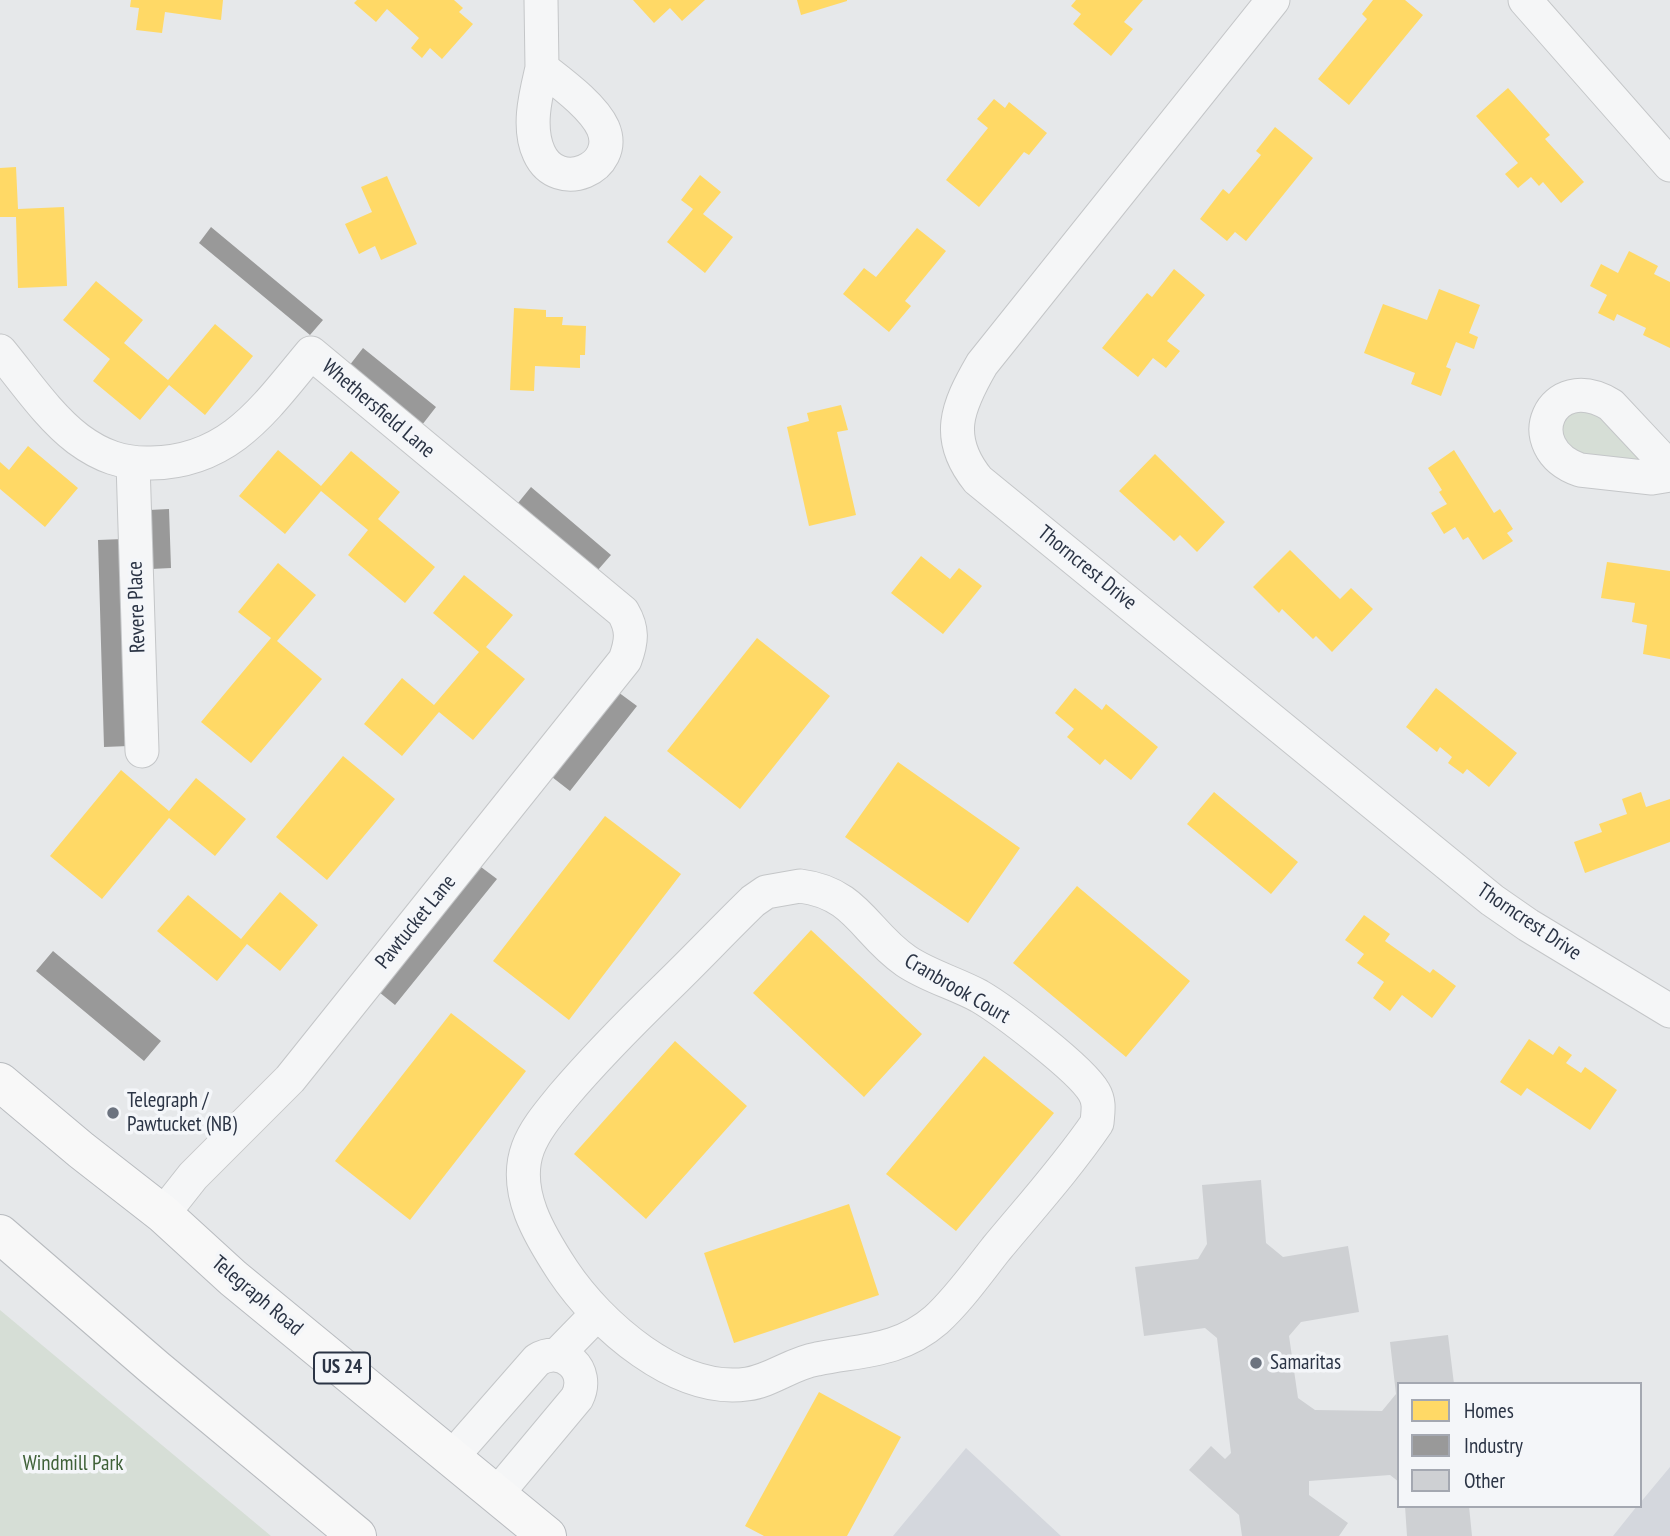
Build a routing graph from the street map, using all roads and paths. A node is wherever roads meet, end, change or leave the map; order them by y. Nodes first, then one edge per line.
1 (541, 0) edge
2 (1273, 0) edge
3 (1525, 0) edge
4 (542, 68) dead end
5 (1670, 164) edge
6 (0, 351) edge
7 (133, 463) junction
8 (1670, 468) edge
9 (1670, 475) edge
10 (623, 612) joint
11 (142, 751) dead end
12 (1670, 1011) edge
13 (0, 1082) edge
14 (163, 1214) junction
15 (0, 1234) edge
16 (606, 1323) junction
17 (568, 1363) junction
18 (452, 1457) junction
19 (496, 1495) junction
20 (357, 1536) edge
21 (547, 1536) edge

1 - 4 street
2 - 12 street, Thorncrest Drive
3 - 5 street
6 - 7 street, Whethersfield Lane
7 - 10 street, Whethersfield Lane
7 - 11 street, Revere Place
8 - 9 street
10 - 14 street, Pawtucket Lane
13 - 14 highway, Telegraph Road / US 24
14 - 18 highway, Telegraph Road / US 24
15 - 20 highway
16 - 16 street, Cranbrook Court
16 - 17 street
17 - 18 street
17 - 19 street
18 - 19 highway, Telegraph Road / US 24
19 - 21 highway, Telegraph Road / US 24

